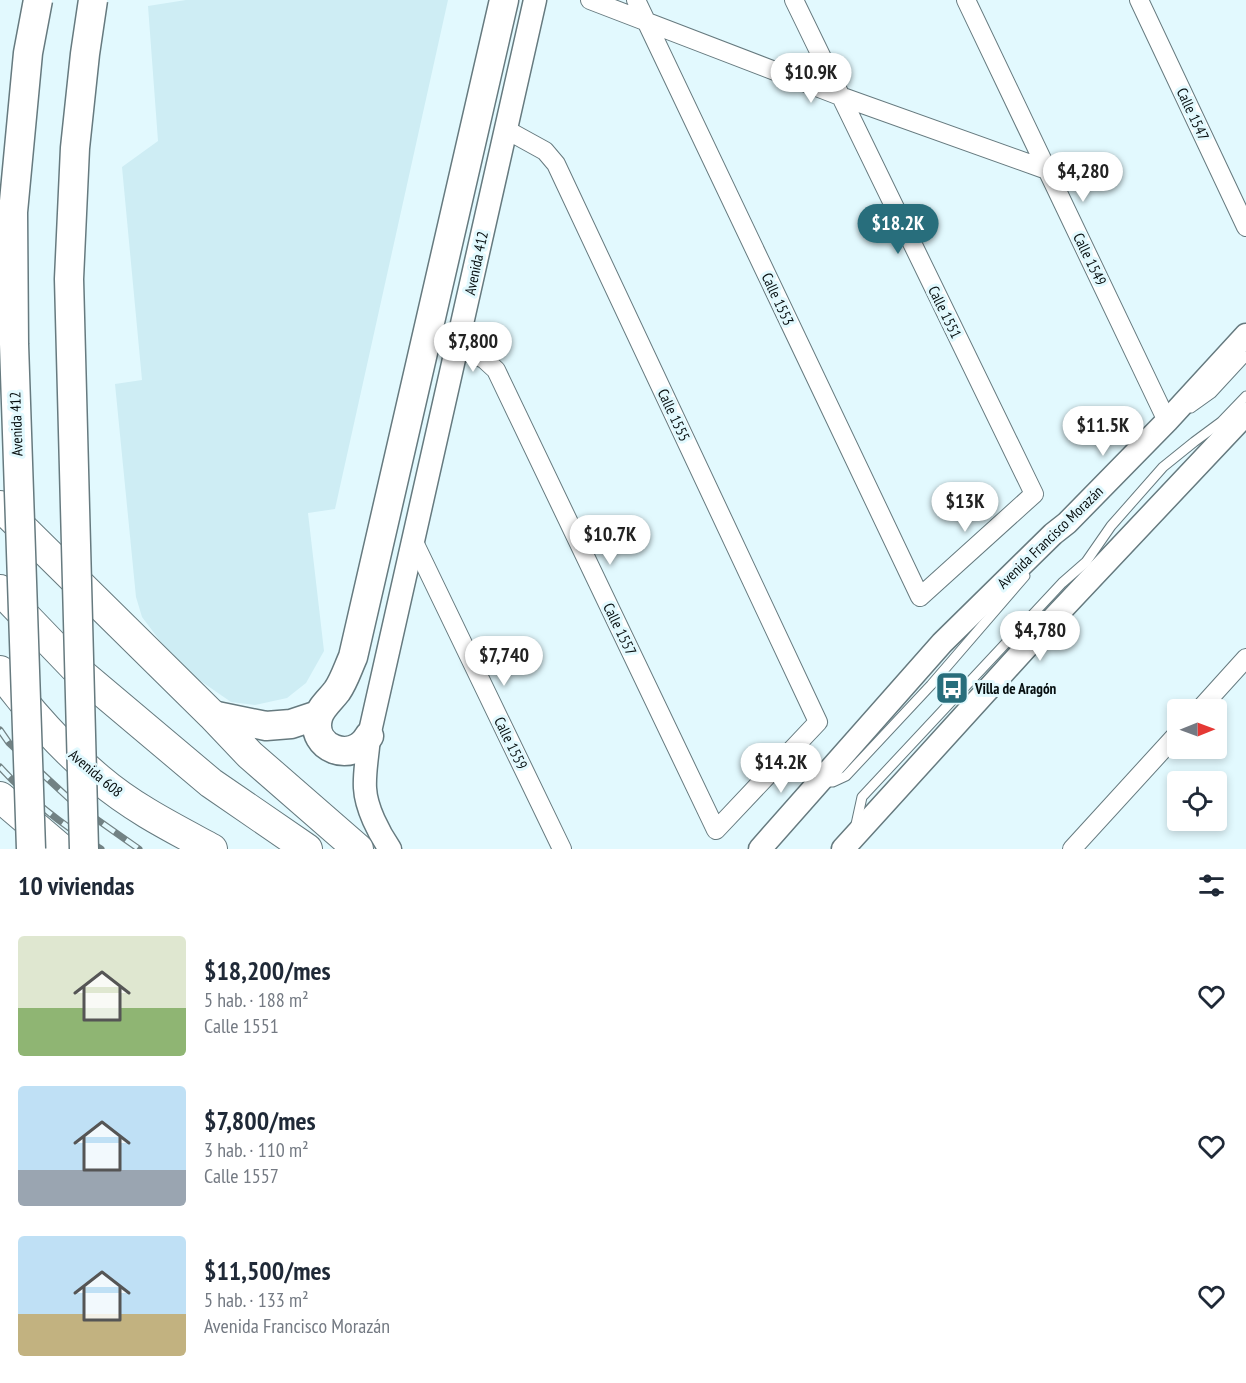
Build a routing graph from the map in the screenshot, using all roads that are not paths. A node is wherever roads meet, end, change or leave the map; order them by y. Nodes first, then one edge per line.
1 (38, 0) edge
2 (93, 0) edge
3 (504, 0) edge
4 (535, 0) edge
5 (590, 0) edge
6 (636, 0) edge
7 (794, 0) edge
8 (966, 0) edge
9 (1139, 0) edge
10 (646, 22) junction
11 (840, 96) junction
12 (505, 129) junction
13 (1047, 171) junction
14 (1246, 227) edge
15 (1246, 335) edge
16 (458, 348) junction
17 (1246, 356) edge
18 (1246, 396) edge
19 (1246, 414) edge
20 (1167, 421) junction
21 (1034, 494) joint
22 (0, 506) edge
23 (414, 540) junction
24 (0, 590) edge
25 (1246, 658) edge
26 (0, 672) edge
27 (1209, 699) edge
28 (212, 715) junction
29 (318, 715) junction
30 (369, 736) junction
31 (1167, 746) edge
32 (0, 797) edge
33 (716, 830) joint
34 (848, 843) edge
35 (31, 849) edge
36 (61, 849) edge
37 (84, 849) edge
38 (212, 849) edge
39 (307, 849) edge
40 (358, 849) edge
41 (390, 849) edge
42 (562, 849) edge
43 (760, 849) edge
44 (1072, 849) edge

1 - 35 main road, Avenida 412, bridge
2 - 37 main road, bridge
3 - 29 main road
4 - 12 street, Avenida 412
5 - 10 street
6 - 10 street, Calle 1553
7 - 11 street, Calle 1551
8 - 13 street, Calle 1549
9 - 14 street, Calle 1547
10 - 11 street
10 - 21 street, Calle 1553
11 - 13 street
11 - 21 street, Calle 1551
12 - 16 street, Avenida 412
12 - 33 street, Calle 1555
13 - 20 street, Calle 1549
15 - 20 street, Avenida Francisco Morazán
16 - 23 street, Avenida 412
16 - 33 street, Calle 1557
17 - 20 lane
18 - 34 lane
19 - 34 street
20 - 43 street, Avenida Francisco Morazán
22 - 28 highway
23 - 30 street, Avenida 412
23 - 42 street, Calle 1559
24 - 39 highway
25 - 27 street
26 - 38 highway, Avenida 608
28 - 29 main road
28 - 40 highway
29 - 30 main road
30 - 41 street, Avenida 412
31 - 44 street
32 - 36 highway

